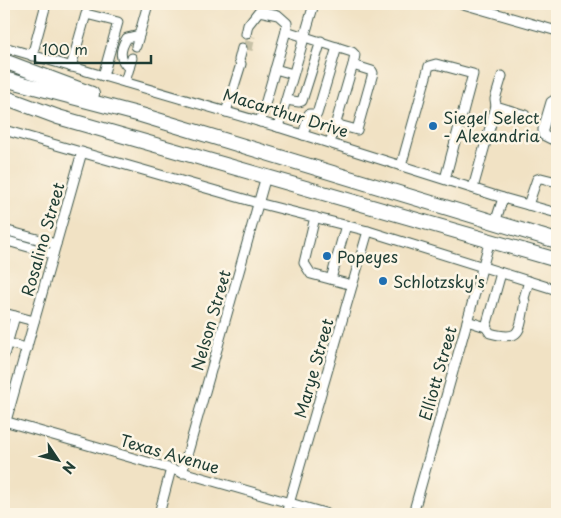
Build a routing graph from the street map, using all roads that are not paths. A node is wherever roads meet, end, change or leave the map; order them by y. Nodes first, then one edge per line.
1 (46, 4) edge
2 (148, 4) edge
3 (314, 4) edge
4 (463, 4) edge
5 (286, 30) junction
6 (557, 31) edge
7 (139, 35) junction
8 (249, 35) tunnel mouth
9 (304, 36) junction
10 (321, 41) junction
11 (136, 46) dead end
12 (4, 47) edge
13 (337, 47) junction
14 (245, 49) tunnel mouth
15 (32, 56) junction
16 (132, 58) dead end
17 (4, 62) edge
18 (352, 65) junction
19 (71, 67) junction
20 (129, 68) junction
21 (275, 69) junction
22 (293, 74) junction
23 (103, 76) junction
24 (502, 76) dead end
25 (4, 79) edge
26 (124, 82) junction
27 (4, 97) edge
28 (557, 98) edge
29 (286, 100) junction
30 (4, 104) edge
31 (496, 106) junction
32 (226, 112) junction
33 (141, 115) junction
34 (525, 115) dead end
35 (58, 117) junction
36 (260, 122) junction
37 (335, 124) junction
38 (278, 127) junction
39 (4, 130) edge
40 (303, 135) junction
41 (555, 140) edge
42 (330, 143) junction
43 (82, 152) junction
44 (402, 166) junction
45 (266, 176) junction
46 (445, 179) junction
47 (557, 182) edge
48 (473, 188) junction
49 (502, 198) junction
50 (258, 203) junction
51 (528, 205) junction
52 (557, 213) edge
53 (315, 217) junction
54 (495, 223) junction
55 (346, 225) junction
56 (4, 230) edge
57 (368, 231) junction
58 (4, 240) edge
59 (490, 240) junction
60 (557, 240) edge
61 (56, 244) junction
62 (53, 254) junction
63 (557, 260) edge
64 (482, 268) junction
65 (501, 273) junction
66 (331, 277) junction
67 (529, 281) junction
68 (352, 285) junction
69 (557, 290) edge
70 (4, 313) edge
71 (15, 316) junction
72 (34, 321) junction
73 (467, 321) junction
74 (486, 326) junction
75 (7, 343) junction
76 (27, 348) junction
77 (4, 356) edge
78 (5, 421) edge
79 (171, 469) junction
80 (182, 473) junction
81 (290, 503) junction
82 (159, 514) edge
83 (286, 514) edge
84 (328, 514) edge
85 (413, 514) edge

1 - 15 street
2 - 7 street
3 - 9 street
4 - 6 street
5 - 8 street
5 - 9 street
5 - 21 street
7 - 11 street
7 - 20 street
9 - 10 street
9 - 22 street
10 - 13 street
10 - 29 street
12 - 15 street, Macarthur Drive
13 - 18 street
13 - 40 street
14 - 32 street
15 - 19 street, Macarthur Drive
16 - 20 street
17 - 33 highway
18 - 37 street
18 - 37 street
19 - 23 street, Macarthur Drive
19 - 23 street
20 - 26 street
21 - 22 street
21 - 36 street
22 - 29 street
23 - 26 street, Macarthur Drive
24 - 31 street
25 - 33 highway
26 - 32 street, Macarthur Drive
27 - 35 highway
28 - 41 street
29 - 38 street
30 - 35 highway
31 - 34 street
31 - 48 street
32 - 36 street, Macarthur Drive
33 - 54 highway
35 - 45 highway
36 - 38 street, Macarthur Drive
37 - 42 street
38 - 40 street, Macarthur Drive
39 - 43 street
40 - 42 street, Macarthur Drive
42 - 44 street, Macarthur Drive
43 - 50 street
43 - 61 street, Rosalino Street
44 - 46 street, Macarthur Drive
44 - 46 street
45 - 50 street, Nelson Street
45 - 59 highway
46 - 48 street, Macarthur Drive
47 - 51 street
48 - 49 street, Macarthur Drive
49 - 51 street, Macarthur Drive
49 - 54 street
50 - 53 street
50 - 80 street, Nelson Street
51 - 52 street, Macarthur Drive
53 - 55 street
53 - 66 street
54 - 59 highway
54 - 60 highway
55 - 57 street
55 - 66 street
56 - 61 street
57 - 64 street
57 - 68 street, Marye Street
58 - 62 street
59 - 63 highway
59 - 64 street, Elliott Street
61 - 62 street, Rosalino Street
62 - 72 street, Rosalino Street
64 - 65 street
64 - 73 street, Elliott Street
65 - 67 street
65 - 74 street
66 - 68 street
67 - 69 street
67 - 74 street
68 - 81 street, Marye Street
70 - 71 street
71 - 72 street
71 - 75 street
72 - 76 street, Rosalino Street
73 - 74 street
73 - 85 street, Elliott Street
75 - 76 street
75 - 77 street
76 - 78 street, Rosalino Street
78 - 79 street, Texas Avenue
79 - 80 street, Texas Avenue
79 - 82 street
80 - 81 street, Texas Avenue
81 - 83 street, Marye Street
81 - 84 street, Texas Avenue

